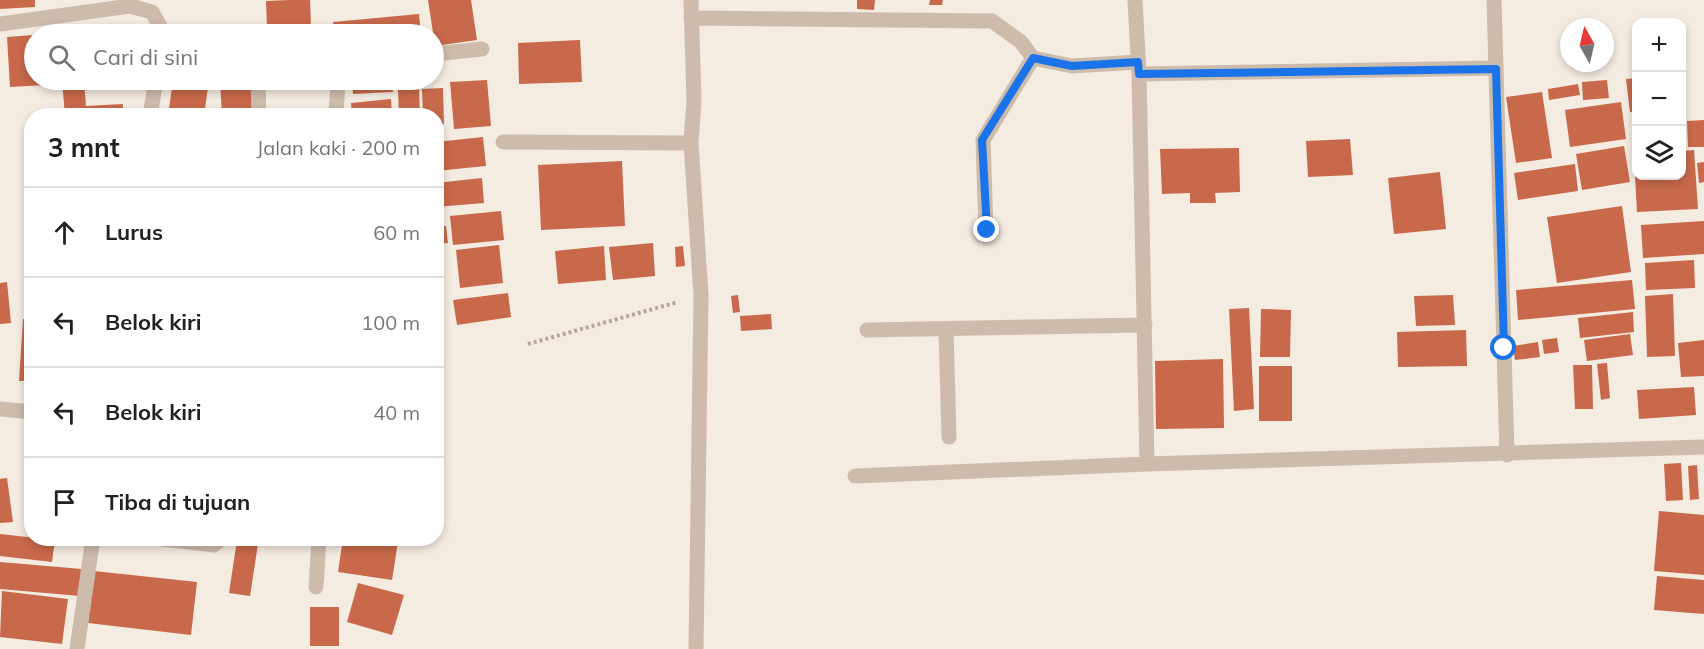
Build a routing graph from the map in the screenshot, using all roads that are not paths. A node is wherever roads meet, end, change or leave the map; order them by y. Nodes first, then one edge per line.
1 (691, 0) edge
2 (1135, 0) edge
3 (1494, 0) edge
4 (692, 18) junction
5 (0, 24) edge
6 (160, 24) edge
7 (482, 49) dead end
8 (444, 53) edge
9 (1033, 58) junction
10 (1139, 68) junction
11 (1496, 69) junction
12 (154, 90) edge
13 (258, 90) edge
14 (337, 90) edge
15 (151, 108) edge
16 (259, 108) edge
17 (336, 108) edge
18 (503, 142) dead end
19 (692, 142) junction
20 (987, 230) dead end
21 (1145, 325) junction
22 (945, 329) junction
23 (867, 330) dead end
24 (0, 410) edge
25 (24, 412) edge
26 (949, 437) dead end
27 (1704, 447) edge
28 (1507, 455) junction
29 (1148, 464) junction
30 (855, 476) dead end
31 (92, 546) edge
32 (319, 546) edge
33 (316, 587) dead end
34 (77, 649) edge
35 (696, 649) edge

1 - 4 street
2 - 10 street
3 - 11 street
4 - 9 street
4 - 19 street
5 - 6 street
7 - 8 street
9 - 10 street
9 - 20 street
10 - 11 street
10 - 21 street
11 - 28 street
12 - 15 street
13 - 16 street
14 - 17 street
18 - 19 street
19 - 35 street
21 - 22 street
21 - 29 street
22 - 23 street
22 - 26 street
24 - 25 street
27 - 28 street
28 - 29 street
29 - 30 street
31 - 34 street
32 - 33 street

